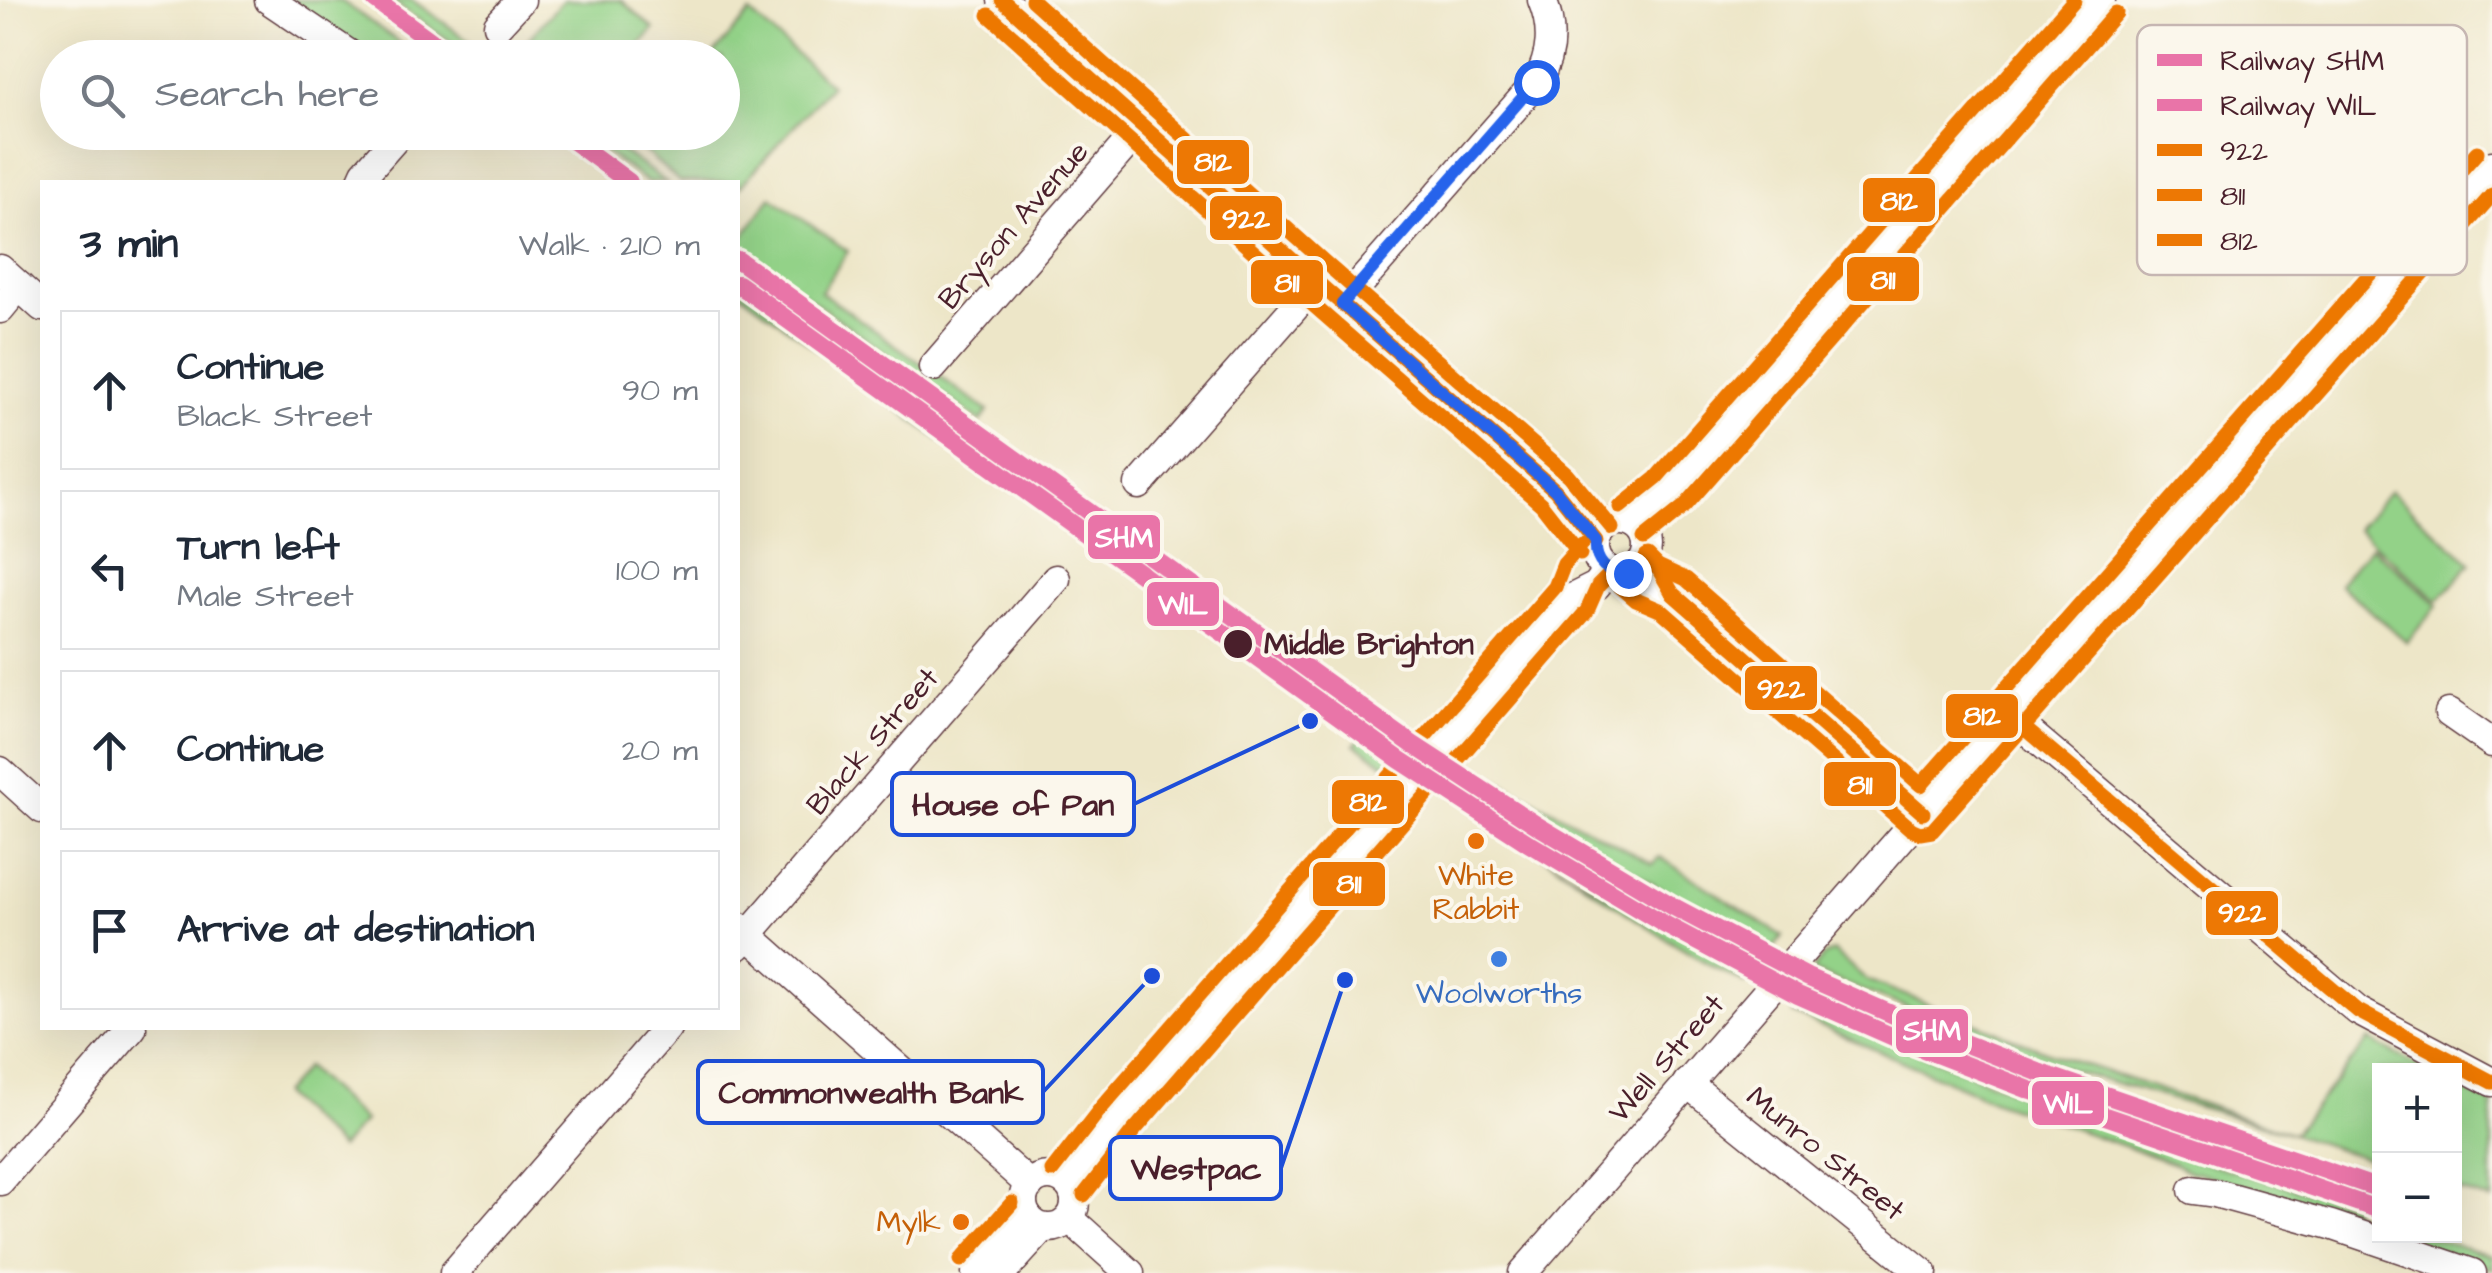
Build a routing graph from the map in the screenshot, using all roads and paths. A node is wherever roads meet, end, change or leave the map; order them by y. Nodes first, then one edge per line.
1 (269, 0) edge
2 (521, 0) edge
3 (1002, 0) edge
4 (1542, 0) edge
5 (2102, 0) edge
6 (498, 25) dead end
7 (328, 40) edge
8 (1142, 126) junction
9 (385, 150) edge
10 (2492, 166) edge
11 (363, 180) edge
12 (2467, 195) edge
13 (2396, 275) edge
14 (10, 277) edge
15 (1316, 282) junction
16 (40, 304) edge
17 (1342, 304) junction
18 (0, 308) edge
19 (933, 367) dead end
20 (1139, 485) dead end
21 (1621, 548) junction
22 (1056, 579) dead end
23 (2449, 713) dead end
24 (2010, 716) junction
25 (2492, 743) edge
26 (0, 771) edge
27 (40, 807) edge
28 (1923, 814) junction
29 (741, 936) edge
30 (130, 1030) edge
31 (664, 1030) edge
32 (2492, 1082) edge
33 (1688, 1084) junction
34 (0, 1181) edge
35 (1068, 1183) junction
36 (1030, 1184) junction
37 (2193, 1190) dead end
38 (1070, 1219) junction
39 (1035, 1222) junction
40 (454, 1273) edge
41 (976, 1273) edge
42 (1002, 1273) edge
43 (1130, 1273) edge
44 (1523, 1273) edge
45 (1923, 1273) edge
46 (2472, 1273) edge

1 - 7 street
2 - 6 street
3 - 8 street
4 - 17 street
5 - 21 street
8 - 15 street
8 - 19 street, Bryson Avenue
9 - 11 street
10 - 12 street, Well Street
13 - 24 street, Well Street
14 - 16 street
14 - 18 street
15 - 17 street
15 - 20 street
17 - 21 street
21 - 28 street
21 - 35 street
22 - 29 street, Black Street
23 - 25 street
24 - 28 street, Well Street
24 - 32 street
26 - 27 street
28 - 33 street, Well Street
29 - 36 street
30 - 34 street
31 - 40 street
33 - 44 street, Well Street
33 - 45 street, Munro Street
35 - 36 street
35 - 38 street
36 - 39 street
37 - 46 street
38 - 39 street
38 - 43 street
39 - 41 street
39 - 42 street

